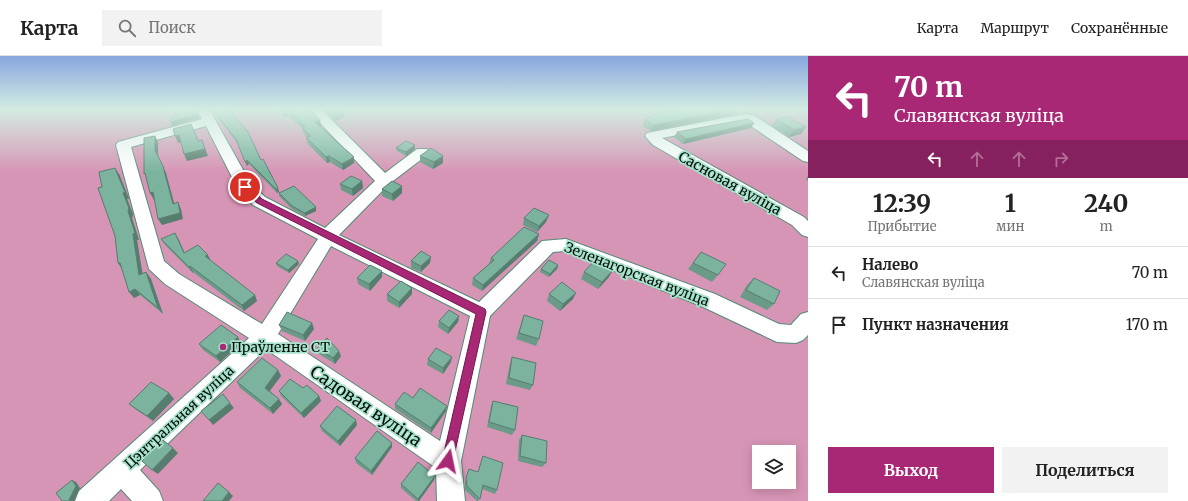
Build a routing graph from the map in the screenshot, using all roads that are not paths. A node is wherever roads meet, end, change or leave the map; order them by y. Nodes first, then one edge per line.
1 (166, 130) edge
2 (214, 130) edge
3 (334, 130) edge
4 (682, 130) edge
5 (766, 130) edge
6 (808, 142) edge
7 (786, 143) junction
8 (422, 152) dead end
9 (808, 158) edge
10 (384, 181) junction
11 (808, 231) edge
12 (328, 237) junction
13 (481, 312) junction
14 (808, 320) edge
15 (265, 338) junction
16 (448, 461) junction
17 (123, 470) junction
18 (89, 501) edge
19 (149, 501) edge
20 (451, 501) edge

1 - 15 street, Садовая вуліца
2 - 12 street
3 - 10 street
4 - 11 street, Сасновая вуліца
5 - 7 street, Сасновая вуліца
6 - 7 street
7 - 9 street
8 - 10 street, Цэнтральная вуліца
10 - 12 street, Цэнтральная вуліца
12 - 13 street
12 - 15 street, Цэнтральная вуліца
13 - 14 street, Зеленагорская вуліца
13 - 16 street
15 - 16 street, Садовая вуліца
15 - 17 street, Цэнтральная вуліца
16 - 20 street
17 - 18 street, Цэнтральная вуліца
17 - 19 street

